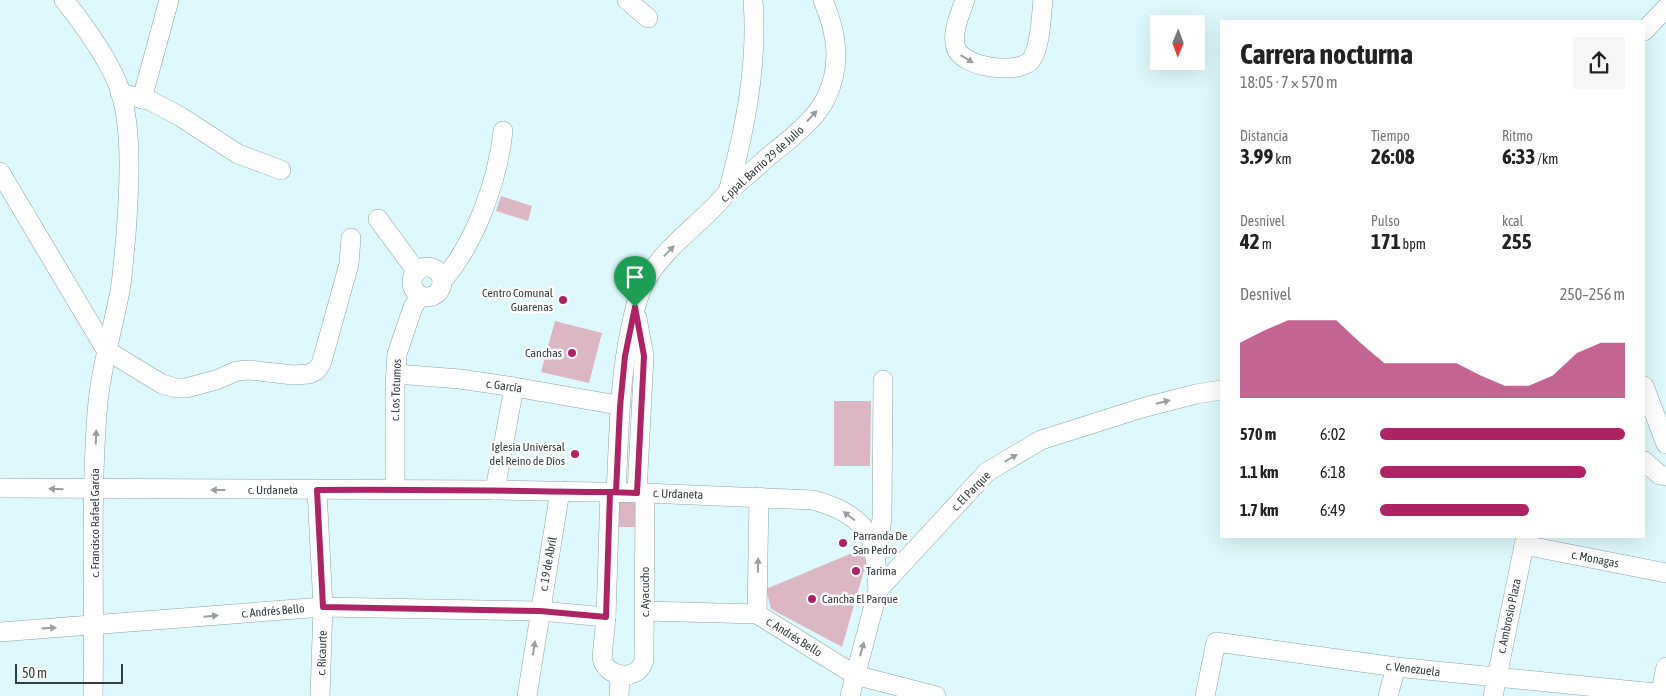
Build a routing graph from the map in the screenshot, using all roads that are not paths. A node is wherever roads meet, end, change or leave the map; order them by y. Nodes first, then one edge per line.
1 (64, 0) edge
2 (169, 0) edge
3 (627, 0) edge
4 (753, 0) edge
5 (823, 0) edge
6 (965, 0) edge
7 (1043, 0) edge
8 (1666, 8) edge
9 (648, 18) dead end
10 (1645, 30) edge
11 (120, 94) junction
12 (142, 99) junction
13 (503, 131) dead end
14 (281, 170) dead end
15 (0, 172) edge
16 (728, 192) junction
17 (378, 219) dead end
18 (351, 238) dead end
19 (417, 272) junction
20 (442, 281) junction
21 (420, 296) junction
22 (635, 307) junction
23 (106, 350) junction
24 (396, 374) junction
25 (883, 380) dead end
26 (514, 387) junction
27 (1645, 389) edge
28 (1220, 390) edge
29 (612, 404) dead end
30 (1666, 444) edge
31 (1645, 462) edge
32 (1666, 476) edge
33 (0, 488) edge
34 (94, 489) junction
35 (317, 490) junction
36 (395, 490) junction
37 (495, 490) junction
38 (560, 491) junction
39 (613, 492) junction
40 (641, 493) junction
41 (759, 497) junction
42 (1525, 540) edge
43 (876, 562) junction
44 (1666, 573) edge
45 (878, 590) junction
46 (323, 607) junction
47 (644, 610) junction
48 (540, 611) junction
49 (757, 614) junction
50 (606, 617) junction
51 (94, 625) junction
52 (0, 632) edge
53 (1666, 667) edge
54 (1396, 668) junction
55 (855, 675) junction
56 (620, 676) junction
57 (1494, 687) edge
58 (1662, 695) edge
59 (93, 696) edge
60 (320, 696) edge
61 (527, 696) edge
62 (619, 696) edge
63 (850, 696) edge
64 (936, 696) edge
65 (1205, 696) edge
66 (1388, 696) edge

1 - 11 street, c. Francisco Rafael García
2 - 12 street
3 - 9 street
4 - 16 street
16 -> 5 street, c. ppal. Barrio 29 de Julio
6 -> 7 street
8 - 10 street
11 - 12 street
11 - 23 street, c. Francisco Rafael García
12 - 14 street
13 - 20 street
15 - 23 street
22 -> 16 street, c. ppal. Barrio 29 de Julio
17 - 19 street
18 - 23 street
19 - 20 street
19 - 21 street
20 - 21 street
21 - 24 street, c. Los Totumos
22 - 39 street, c. ppal. Barrio 29 de Julio
22 - 40 street
34 -> 23 street, c. Francisco Rafael García
24 - 26 street, c. García
24 - 36 street, c. Los Totumos
25 - 43 street
26 - 29 street, c. García
26 - 37 street
27 - 30 street
45 -> 28 street, c. El Parque
31 - 32 street
34 -> 33 street, c. Urdaneta
35 -> 34 street, c. Urdaneta
34 - 51 street, c. Francisco Rafael García
35 - 36 street, c. Urdaneta
35 - 46 street, c. Ricaurte
36 - 37 street, c. Urdaneta
37 - 38 street, c. Urdaneta
38 - 39 street, c. Urdaneta
38 - 48 street, c. 19 de Abril
39 - 40 street, c. Urdaneta
39 - 50 street
40 - 41 street, c. Urdaneta
40 - 47 street, c. Ayacucho
43 -> 41 street, c. Urdaneta
49 -> 41 street
42 - 44 street, c. Monagas
42 - 57 street, c. Ambrosio Plaza
43 - 45 street, c. Urdaneta
55 -> 45 street, c. El Parque
46 - 48 street, c. Andrés Bello
51 -> 46 street, c. Andrés Bello
46 - 60 street, c. Ricaurte
47 - 49 street, c. Andrés Bello
47 - 56 street, c. Ayacucho
48 - 50 street, c. Andrés Bello
61 -> 48 street, c. 19 de Abril
49 - 55 street, c. Andrés Bello
50 - 56 street
52 -> 51 street, c. Andrés Bello
51 - 59 street, c. Francisco Rafael García
53 - 58 street
54 - 57 street, c. Venezuela
54 - 65 street, c. Venezuela
54 - 66 street
55 - 63 street, c. El Parque
55 - 64 street, c. Andrés Bello
56 - 62 street
57 - 58 street, c. Venezuela

